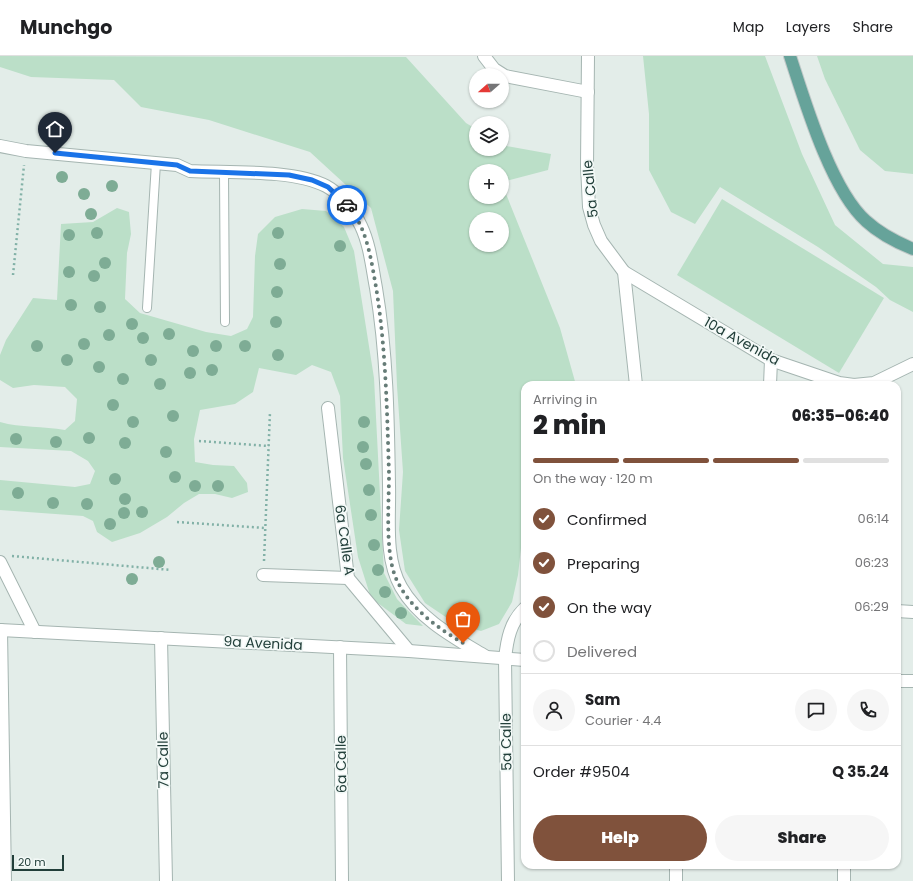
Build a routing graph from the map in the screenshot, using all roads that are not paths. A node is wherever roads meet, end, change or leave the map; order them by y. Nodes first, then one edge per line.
1 (484, 56) edge
2 (588, 56) edge
3 (790, 56) edge
4 (588, 92) junction
5 (0, 146) edge
6 (156, 163) junction
7 (224, 173) junction
8 (913, 249) edge
9 (624, 272) junction
10 (147, 308) dead end
11 (225, 322) dead end
12 (771, 360) junction
13 (913, 364) edge
14 (636, 381) edge
15 (770, 381) edge
16 (833, 381) edge
17 (880, 381) edge
18 (328, 408) dead end
19 (4, 559) edge
20 (263, 575) road end
21 (348, 578) junction
22 (901, 611) edge
23 (913, 612) edge
24 (521, 614) edge
25 (1, 630) edge
26 (35, 632) junction
27 (161, 638) junction
28 (340, 647) junction
29 (409, 651) junction
30 (486, 656) junction
31 (505, 659) junction
32 (521, 660) edge
33 (901, 681) edge
34 (913, 681) edge
35 (676, 869) edge
36 (844, 869) edge
37 (5, 881) edge
38 (166, 881) edge
39 (342, 881) edge
40 (508, 881) edge
41 (676, 881) edge
42 (844, 881) edge

1 - 4 street
2 - 4 street, 5a Calle
3 - 8 main road
4 - 9 street, 5a Calle
5 - 6 street
6 - 7 street
6 - 10 lane
7 - 11 lane
7 - 30 street
9 - 12 street, 10a Avenida
9 - 14 street
12 - 15 street
12 - 16 street, 10a Avenida
13 - 17 street, 10a Avenida
18 - 21 street, 6a Calle A
19 - 26 street
20 - 21 street
21 - 29 street, 6a Calle A
22 - 23 street
24 - 31 street, 5a Calle
25 - 26 street, 9a Avenida
25 - 37 street
26 - 27 street, 9a Avenida
27 - 28 street, 9a Avenida
27 - 38 street, 7a Calle
28 - 29 street, 9a Avenida
28 - 39 street, 6a Calle
29 - 30 street, 9a Avenida
30 - 31 street, 9a Avenida
31 - 32 street, 9a Avenida
31 - 40 street, 5a Calle
33 - 34 street
35 - 41 street
36 - 42 street

